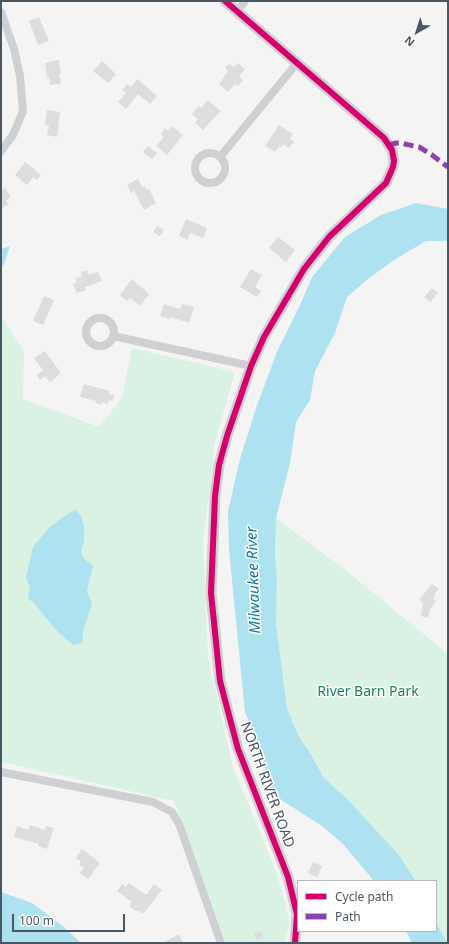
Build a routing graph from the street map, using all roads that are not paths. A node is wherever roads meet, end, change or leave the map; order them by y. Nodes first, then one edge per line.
1 (225, 1) edge
2 (245, 1) edge
3 (237, 11) junction
4 (1, 12) edge
5 (297, 62) junction
6 (1, 151) edge
7 (220, 157) dead end
8 (113, 336) dead end
9 (251, 366) junction
10 (1, 772) edge
11 (221, 943) edge
12 (295, 943) edge

1 - 3 street
2 - 3 street
3 - 5 street
4 - 6 street
5 - 7 street
5 - 9 street, NORTH RIVER ROAD
8 - 9 street
9 - 12 street, NORTH RIVER ROAD
10 - 11 street

